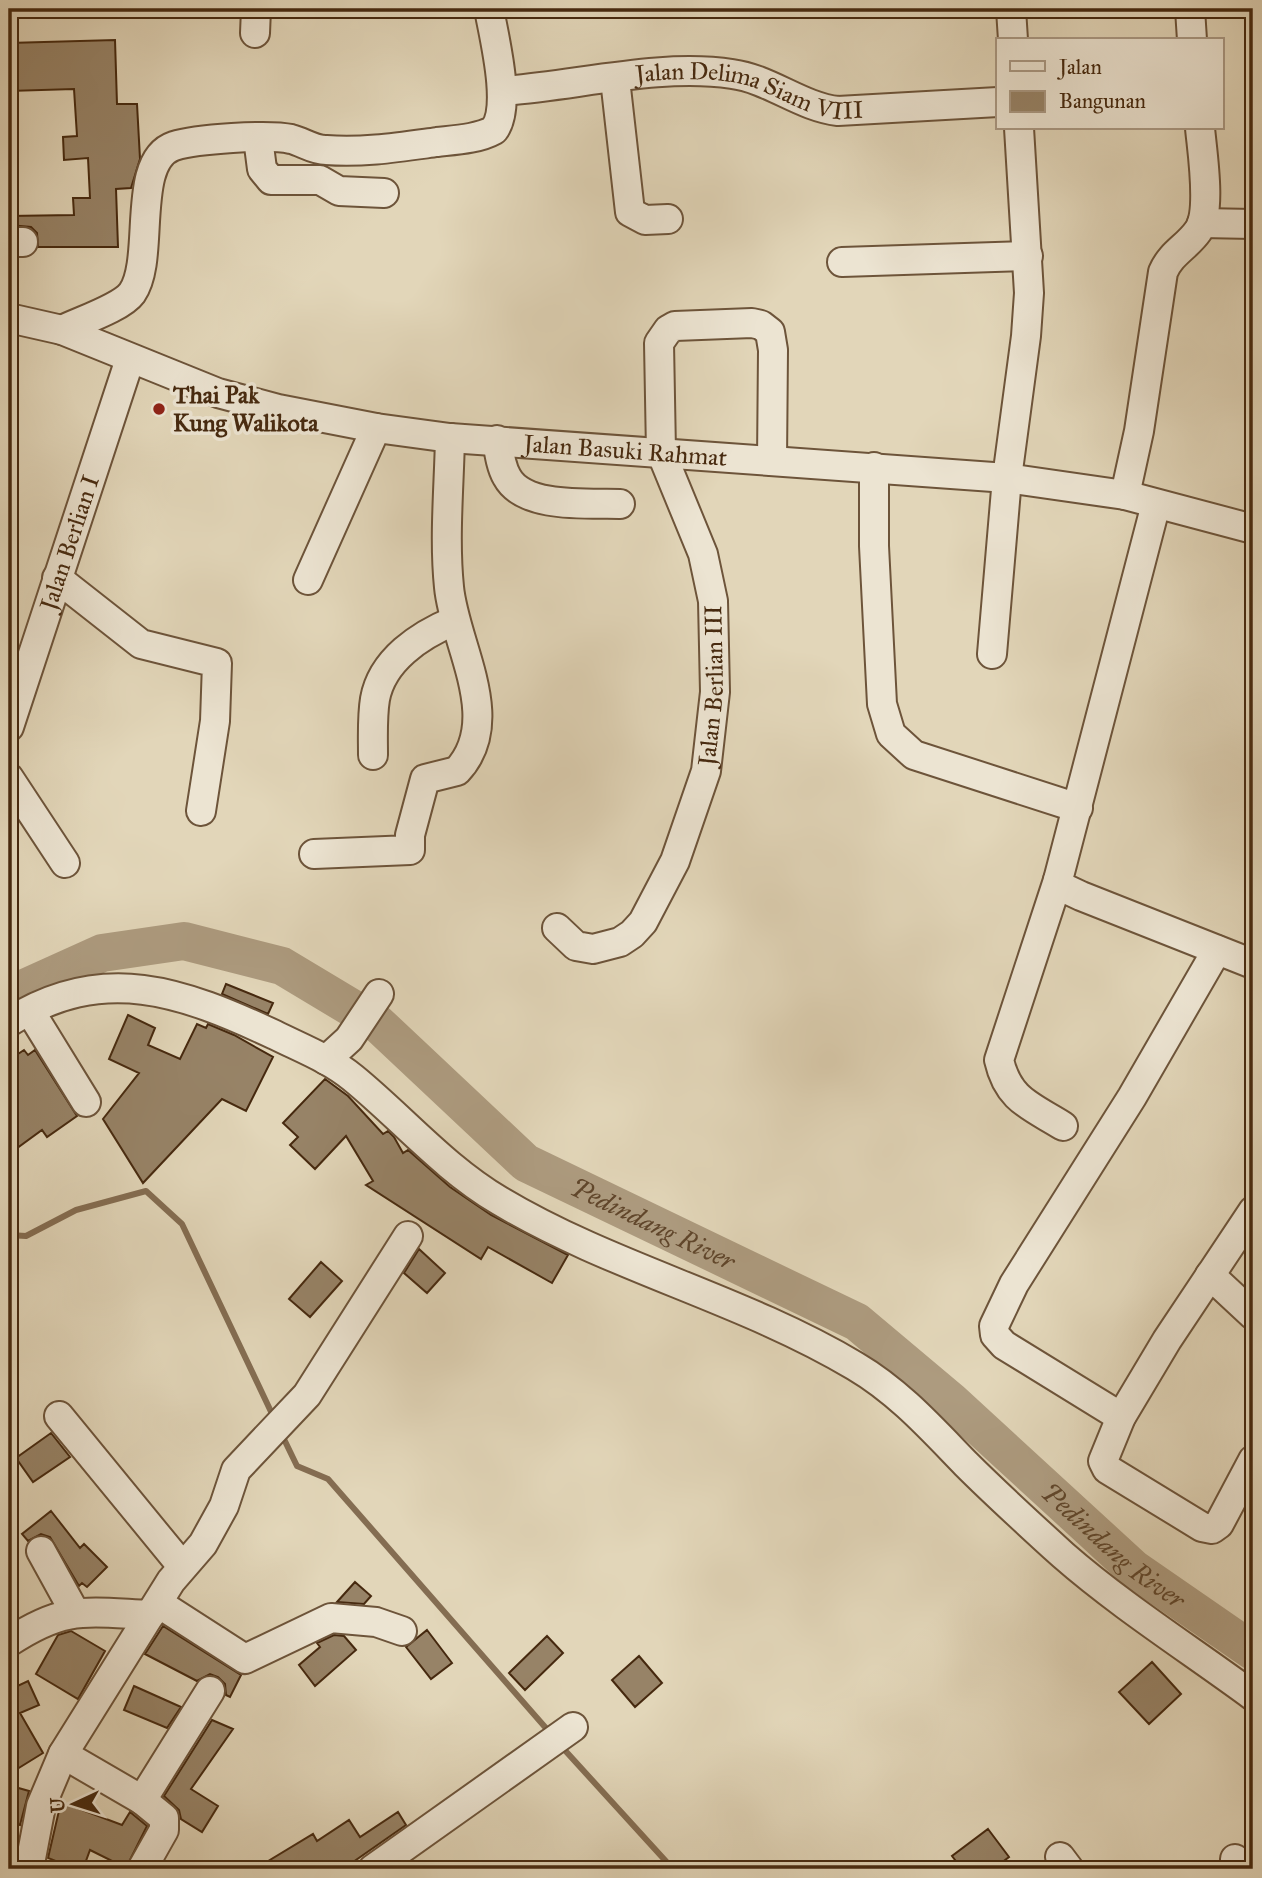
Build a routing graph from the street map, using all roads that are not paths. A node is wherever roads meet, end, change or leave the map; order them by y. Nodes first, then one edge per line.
1 (489, 9) edge
2 (1011, 9) edge
3 (1190, 9) edge
4 (1013, 38) edge
5 (1192, 38) edge
6 (615, 79) junction
7 (502, 91) junction
8 (996, 102) edge
9 (1019, 130) edge
10 (1200, 130) edge
11 (258, 138) junction
12 (384, 193) dead end
13 (668, 219) dead end
14 (1202, 223) junction
15 (1253, 225) edge
16 (1028, 256) junction
17 (842, 262) dead end
18 (9, 318) edge
19 (62, 330) junction
20 (130, 359) junction
21 (376, 428) junction
22 (450, 438) junction
23 (497, 440) junction
24 (661, 452) junction
25 (772, 461) junction
26 (874, 467) junction
27 (1007, 478) junction
28 (1125, 495) junction
29 (620, 504) dead end
30 (1156, 504) junction
31 (1253, 529) edge
32 (57, 578) junction
33 (308, 580) dead end
34 (454, 621) junction
35 (992, 654) dead end
36 (20, 657) edge
37 (9, 727) edge
38 (373, 755) dead end
39 (9, 778) edge
40 (1078, 808) junction
41 (201, 811) dead end
42 (314, 854) dead end
43 (65, 863) dead end
44 (1058, 880) junction
45 (557, 928) dead end
46 (1217, 950) junction
47 (1253, 964) edge
48 (379, 994) dead end
49 (20, 1016) edge
50 (326, 1060) junction
51 (86, 1102) dead end
52 (1063, 1126) dead end
53 (1253, 1211) edge
54 (408, 1236) dead end
55 (1210, 1275) junction
56 (1253, 1315) edge
57 (59, 1416) dead end
58 (1121, 1418) junction
59 (1253, 1460) edge
60 (41, 1552) dead end
61 (182, 1566) junction
62 (154, 1609) junction
63 (74, 1611) junction
64 (402, 1631) dead end
65 (9, 1642) edge
66 (210, 1691) dead end
67 (1253, 1696) edge
68 (573, 1727) dead end
69 (63, 1754) junction
70 (142, 1800) junction
71 (29, 1869) edge
72 (142, 1869) edge
73 (373, 1869) edge

1 - 7 street
2 - 4 street
3 - 5 street
6 - 7 street, Jalan Delima Siam VIII
6 - 8 street, Jalan Delima Siam VIII
6 - 13 street
7 - 11 street
9 - 16 street
10 - 14 street
11 - 12 street
11 - 19 street
14 - 15 street
14 - 28 street
16 - 17 street
16 - 27 street
18 - 19 street, Jalan Basuki Rahmat
19 - 20 street, Jalan Basuki Rahmat
20 - 21 street, Jalan Basuki Rahmat
20 - 32 street, Jalan Berlian I
21 - 22 street, Jalan Basuki Rahmat
21 - 33 street
22 - 23 street, Jalan Basuki Rahmat
22 - 34 street
23 - 24 street, Jalan Basuki Rahmat
23 - 29 street
24 - 25 street, Jalan Basuki Rahmat
24 - 25 street, Jalan Berlian III
24 - 45 street, Jalan Berlian III
25 - 26 street, Jalan Basuki Rahmat
26 - 27 street, Jalan Basuki Rahmat
26 - 40 street
27 - 28 street, Jalan Basuki Rahmat
27 - 35 street
28 - 30 street, Jalan Basuki Rahmat
30 - 31 street, Jalan Basuki Rahmat
30 - 40 street
32 - 36 street, Jalan Berlian I
32 - 41 street
34 - 38 street
34 - 42 street
36 - 37 street, Jalan Berlian I
39 - 43 street
40 - 44 street
44 - 46 street
44 - 52 street
46 - 47 street
46 - 58 street
48 - 50 street
49 - 50 street
49 - 51 street
50 - 67 street
53 - 55 street
54 - 61 street
55 - 56 street
55 - 58 street
57 - 61 street
58 - 59 street
60 - 63 street
61 - 62 street
62 - 63 street
62 - 64 street
62 - 69 street
63 - 65 street
66 - 70 street
68 - 73 street
69 - 70 street
69 - 71 street
70 - 72 street

